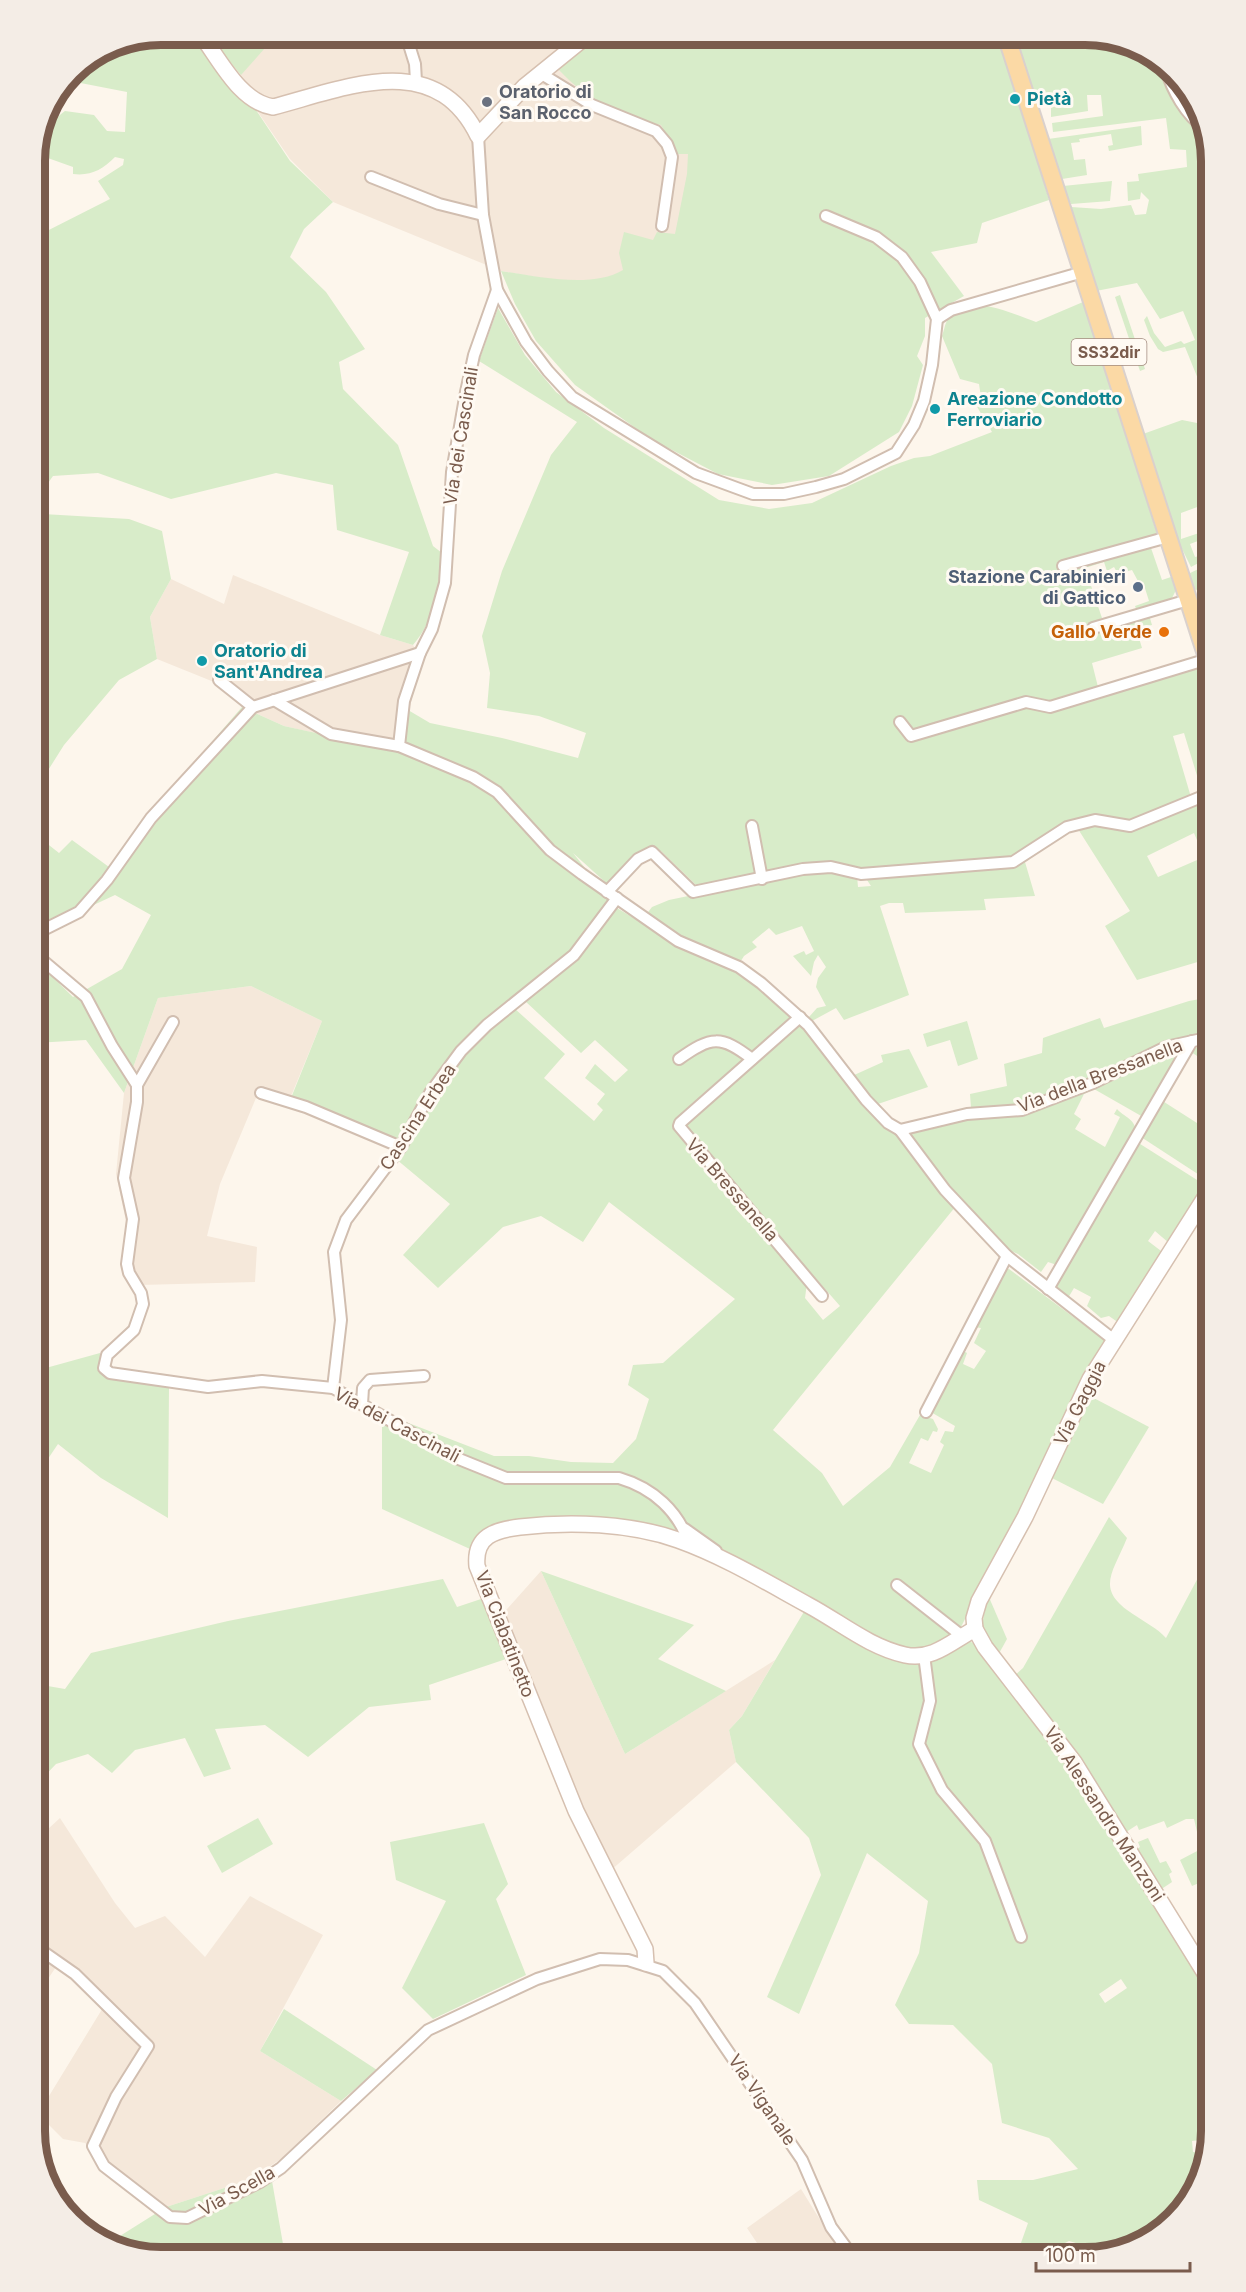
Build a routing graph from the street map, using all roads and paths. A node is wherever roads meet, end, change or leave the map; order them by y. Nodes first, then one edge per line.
1 (209, 45) edge
2 (409, 45) edge
3 (575, 45) edge
4 (1009, 45) edge
5 (540, 73) junction
6 (416, 81) junction
7 (1176, 88) edge
8 (1193, 117) edge
9 (478, 136) junction
10 (370, 177) dead end
11 (483, 215) junction
12 (826, 216) dead end
13 (662, 226) dead end
14 (1083, 272) junction
15 (497, 290) junction
16 (937, 319) junction
17 (1168, 537) junction
18 (1063, 566) dead end
19 (1188, 600) junction
20 (1093, 628) dead end
21 (1201, 638) edge
22 (420, 653) junction
23 (1201, 666) edge
24 (219, 680) dead end
25 (274, 700) junction
26 (254, 707) junction
27 (899, 717) dead end
28 (399, 746) junction
29 (1201, 797) edge
30 (752, 826) dead end
31 (762, 879) junction
32 (607, 892) junction
33 (617, 898) junction
34 (45, 929) edge
35 (45, 962) edge
36 (800, 1017) junction
37 (173, 1022) dead end
38 (1201, 1039) edge
39 (1192, 1041) junction
40 (679, 1059) dead end
41 (752, 1059) junction
42 (137, 1085) junction
43 (261, 1093) dead end
44 (900, 1130) junction
45 (401, 1147) junction
46 (1201, 1205) edge
47 (1007, 1256) junction
48 (1048, 1289) junction
49 (822, 1296) dead end
50 (1114, 1340) junction
51 (424, 1376) dead end
52 (333, 1388) junction
53 (362, 1404) junction
54 (926, 1412) dead end
55 (685, 1529) junction
56 (690, 1546) junction
57 (751, 1575) junction
58 (897, 1585) dead end
59 (968, 1633) junction
60 (924, 1655) junction
61 (1021, 1937) dead end
62 (45, 1954) edge
63 (646, 1964) junction
64 (1201, 1965) edge
65 (845, 2247) edge

1 - 6 street
2 - 6 street
3 - 5 street
4 - 14 main road, SS32dir
5 - 9 street
5 - 13 street
6 - 9 street
7 - 8 street
9 - 11 street
10 - 11 street
11 - 15 street
12 - 16 street
14 - 16 street
14 - 17 main road, SS32dir
15 - 16 street
15 - 22 street, Via dei Cascinali
17 - 18 street
17 - 19 main road, SS32dir
19 - 20 street
19 - 21 main road, SS32dir
22 - 25 street
22 - 28 street
23 - 27 street
24 - 26 street
25 - 26 street
25 - 28 street
26 - 34 street
28 - 32 street
29 - 31 street
30 - 31 street
31 - 32 street
32 - 33 street
33 - 36 street
33 - 45 street, Cascina Erbea
35 - 42 street
36 - 41 street, Via Bressanella
36 - 44 street
37 - 42 street
38 - 39 street, Via della Bressanella
39 - 44 street, Via della Bressanella
39 - 48 street
40 - 41 street
41 - 49 street, Via Bressanella
42 - 52 street, Via dei Cascinali
43 - 45 street
44 - 47 street
45 - 52 street, Cascina Erbea
46 - 50 street, Via Gaggia
47 - 48 street
47 - 54 street
48 - 50 street
50 - 59 street, Via Gaggia
51 - 53 street
52 - 53 street, Via dei Cascinali
53 - 55 street, Via dei Cascinali
55 - 56 street, Via dei Cascinali
55 - 57 street, Via dei Cascinali
56 - 57 street, Via Ciabatinetto
56 - 63 street, Via Ciabatinetto
57 - 60 street, Via Ciabatinetto
58 - 59 street
59 - 60 street
59 - 64 street, Via Alessandro Manzoni
60 - 61 street
62 - 63 street, Via Scella
63 - 65 street, Via Viganale

